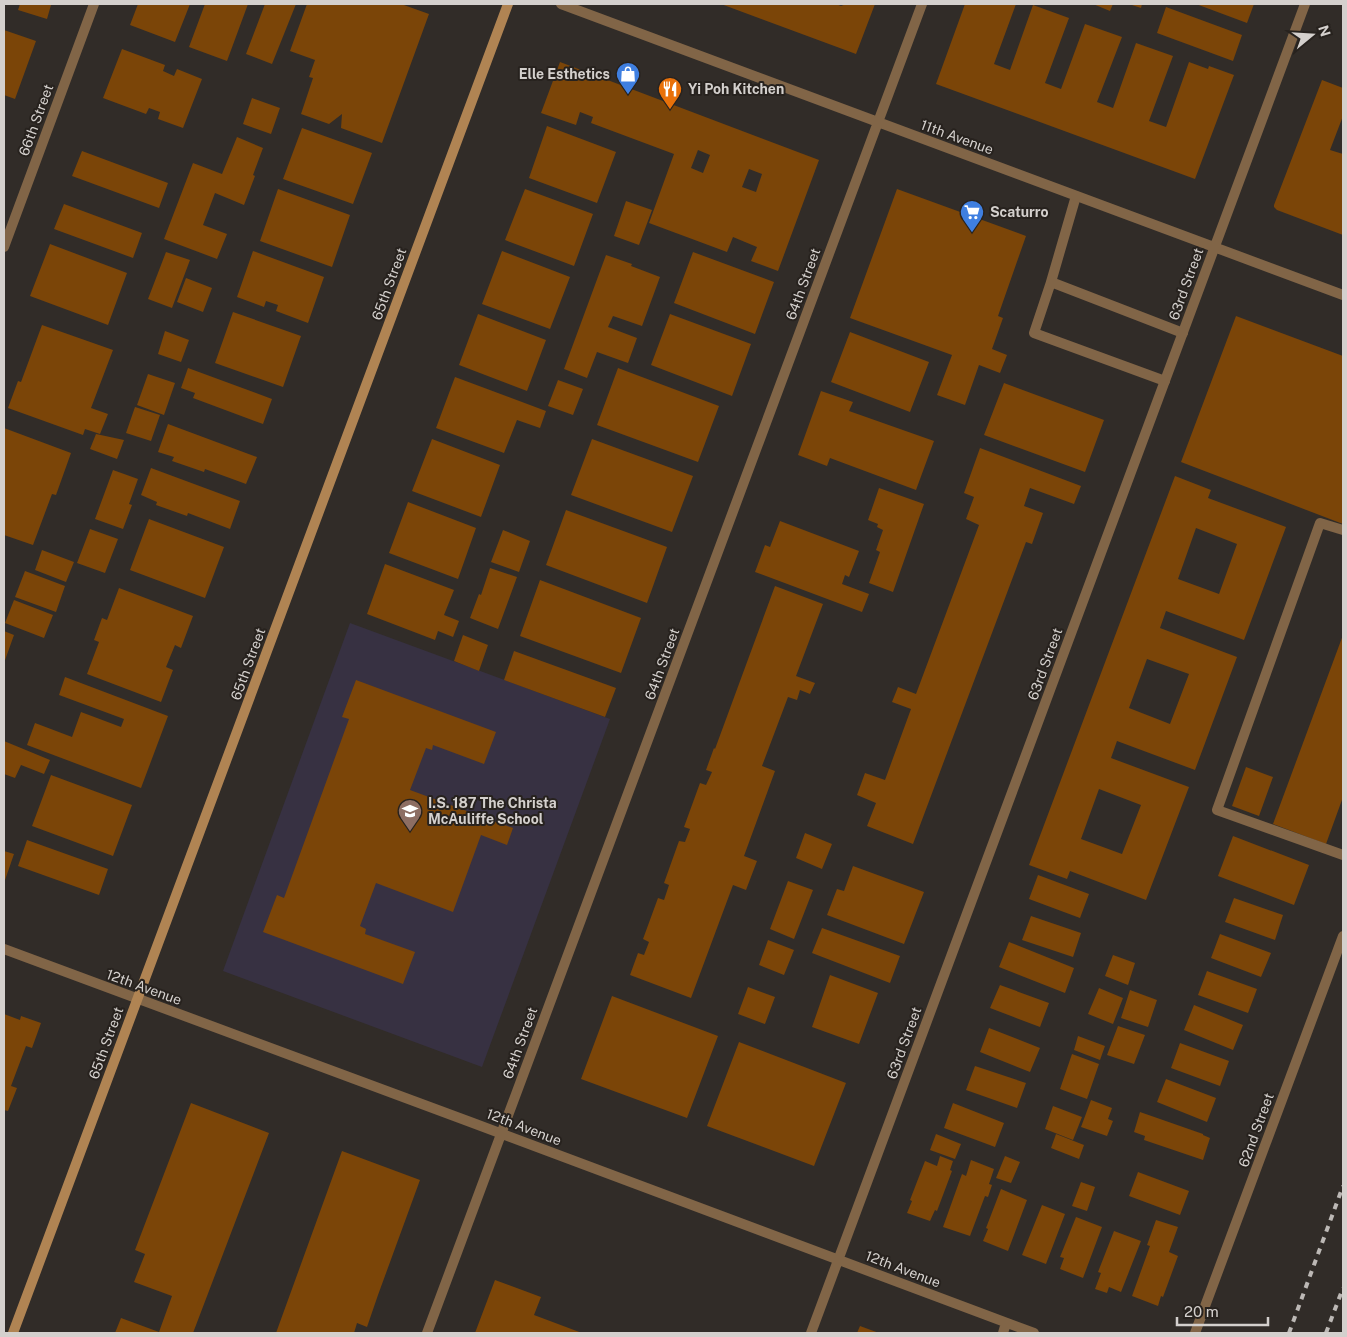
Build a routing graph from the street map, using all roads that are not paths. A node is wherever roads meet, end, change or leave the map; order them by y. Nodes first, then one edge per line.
1 (94, 4) edge
2 (508, 4) edge
3 (561, 4) edge
4 (922, 4) edge
5 (1305, 4) edge
6 (878, 122) junction
7 (1076, 196) junction
8 (4, 247) edge
9 (1215, 247) junction
10 (1051, 282) junction
11 (1343, 295) edge
12 (1183, 333) junction
13 (1165, 380) junction
14 (1343, 530) edge
15 (1343, 855) edge
16 (1343, 936) edge
17 (4, 949) edge
18 (138, 999) junction
19 (501, 1133) junction
20 (839, 1260) junction
21 (1004, 1328) edge
22 (13, 1333) edge
23 (427, 1333) edge
24 (811, 1333) edge
25 (1034, 1333) edge
26 (1196, 1333) edge

1 - 8 street, 66th Street
2 - 18 main road, 65th Street
3 - 6 street, 11th Avenue
4 - 6 street, 64th Street
5 - 9 street, 63rd Street
6 - 7 street, 11th Avenue
6 - 19 street, 64th Street
7 - 9 street, 11th Avenue
7 - 10 street
9 - 11 street, 11th Avenue
9 - 12 street, 63rd Street
10 - 12 street
10 - 13 street
12 - 13 street, 63rd Street
13 - 20 street, 63rd Street
14 - 15 street
16 - 26 street, 62nd Street
17 - 18 street, 12th Avenue
18 - 19 street, 12th Avenue
18 - 22 main road, 65th Street
19 - 20 street, 12th Avenue
19 - 23 street, 64th Street
20 - 21 street, 12th Avenue
20 - 24 street, 63rd Street
21 - 25 street, 12th Avenue

